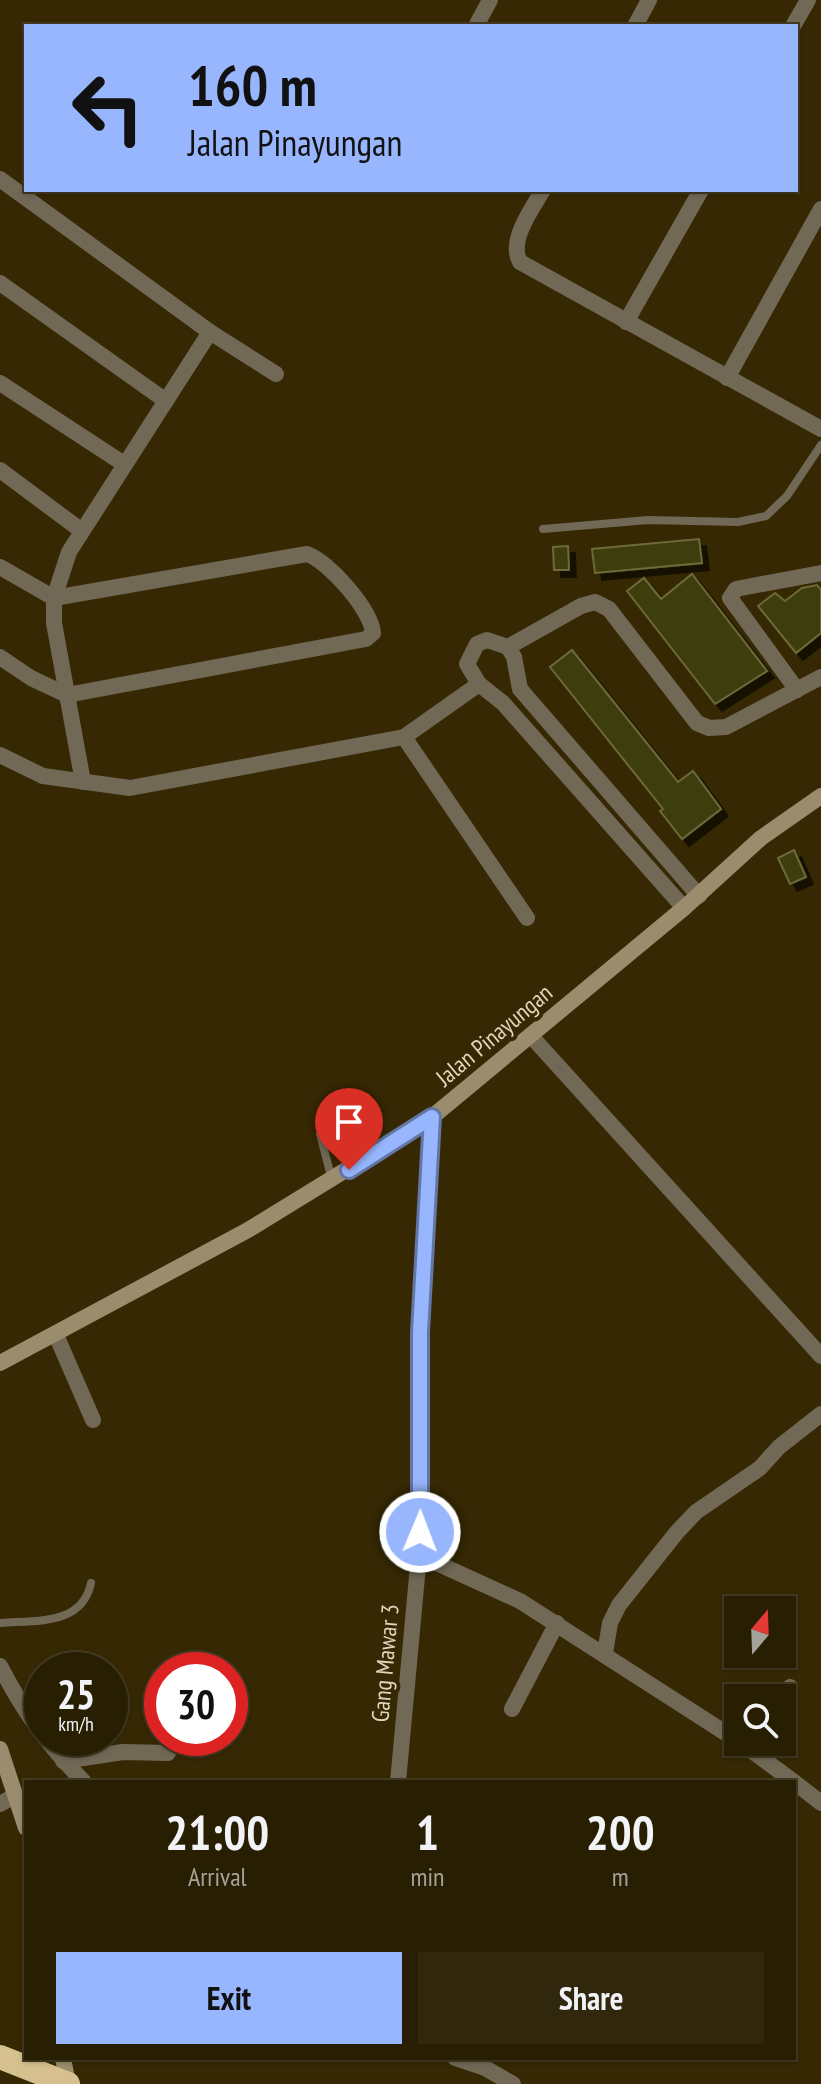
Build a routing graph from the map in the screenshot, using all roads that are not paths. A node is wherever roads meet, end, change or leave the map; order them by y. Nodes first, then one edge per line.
1 (490, 0) edge
2 (649, 0) edge
3 (808, 0) edge
4 (477, 24) edge
5 (636, 24) edge
6 (794, 24) edge
7 (0, 179) edge
8 (542, 192) edge
9 (700, 192) edge
10 (821, 209) edge
11 (0, 283) edge
12 (626, 322) junction
13 (210, 332) junction
14 (276, 374) dead end
15 (727, 378) junction
16 (0, 383) edge
17 (166, 401) junction
18 (821, 429) edge
19 (821, 445) edge
20 (124, 464) junction
21 (0, 470) edge
22 (543, 529) dead end
23 (82, 531) junction
24 (0, 567) edge
25 (821, 573) edge
26 (54, 598) junction
27 (508, 647) junction
28 (0, 657) edge
29 (821, 677) edge
30 (479, 684) junction
31 (797, 690) junction
32 (67, 695) junction
33 (527, 699) junction
34 (511, 712) junction
35 (404, 737) junction
36 (0, 755) edge
37 (83, 782) junction
38 (821, 796) edge
39 (699, 896) junction
40 (684, 908) junction
41 (527, 918) dead end
42 (531, 1036) junction
43 (432, 1117) junction
44 (366, 1160) junction
45 (332, 1181) junction
46 (56, 1335) junction
47 (821, 1356) edge
48 (0, 1363) edge
49 (821, 1414) edge
50 (93, 1420) dead end
51 (419, 1555) junction
52 (91, 1583) dead end
53 (0, 1623) edge
54 (557, 1623) junction
55 (605, 1653) junction
56 (0, 1666) edge
57 (512, 1709) dead end
58 (724, 1731) edge
59 (0, 1749) edge
60 (144, 1752) edge
61 (759, 1756) edge
62 (63, 1761) junction
63 (82, 1780) edge
64 (398, 1780) edge
65 (791, 1780) edge
66 (796, 1784) edge
67 (16, 1795) junction
68 (821, 1803) edge
69 (0, 1804) edge
70 (24, 1821) edge
71 (0, 2057) edge
72 (63, 2060) edge
73 (461, 2060) edge
74 (68, 2084) edge
75 (513, 2084) edge

1 - 4 street
2 - 5 street
3 - 6 street
7 - 13 street
8 - 12 street
9 - 12 street
10 - 15 street
11 - 17 street
12 - 15 street
13 - 14 street
13 - 17 street
15 - 18 street
16 - 20 street
17 - 20 street
19 - 22 lane
20 - 23 street
21 - 23 street
23 - 26 street
24 - 26 street
25 - 31 street
26 - 32 street
26 - 32 street
27 - 30 street
27 - 31 street
27 - 33 street
28 - 32 street
29 - 31 street
30 - 34 street
30 - 35 street
32 - 37 street
33 - 34 street
33 - 39 street
34 - 40 street
35 - 37 street
35 - 41 street
36 - 37 street
38 - 39 main road, Jalan Pinayungan
39 - 40 main road, Jalan Pinayungan
40 - 42 main road, Jalan Pinayungan
42 - 43 main road, Jalan Pinayungan
42 - 47 street
43 - 44 main road, Jalan Pinayungan
43 - 51 street, Gang Mawar 3
44 - 45 main road, Jalan Pinayungan
44 - 45 lane
45 - 46 main road, Jalan Pinayungan
46 - 48 main road, Jalan Pinayungan
46 - 50 street
49 - 55 street
51 - 54 street
51 - 64 street, Gang Mawar 3
52 - 53 lane
54 - 55 street
54 - 57 street
55 - 58 street
56 - 62 street
59 - 67 main road
60 - 62 street
61 - 65 street
62 - 63 street
66 - 68 street
67 - 69 street
67 - 70 main road
71 - 74 highway
72 - 74 main road
73 - 75 street

